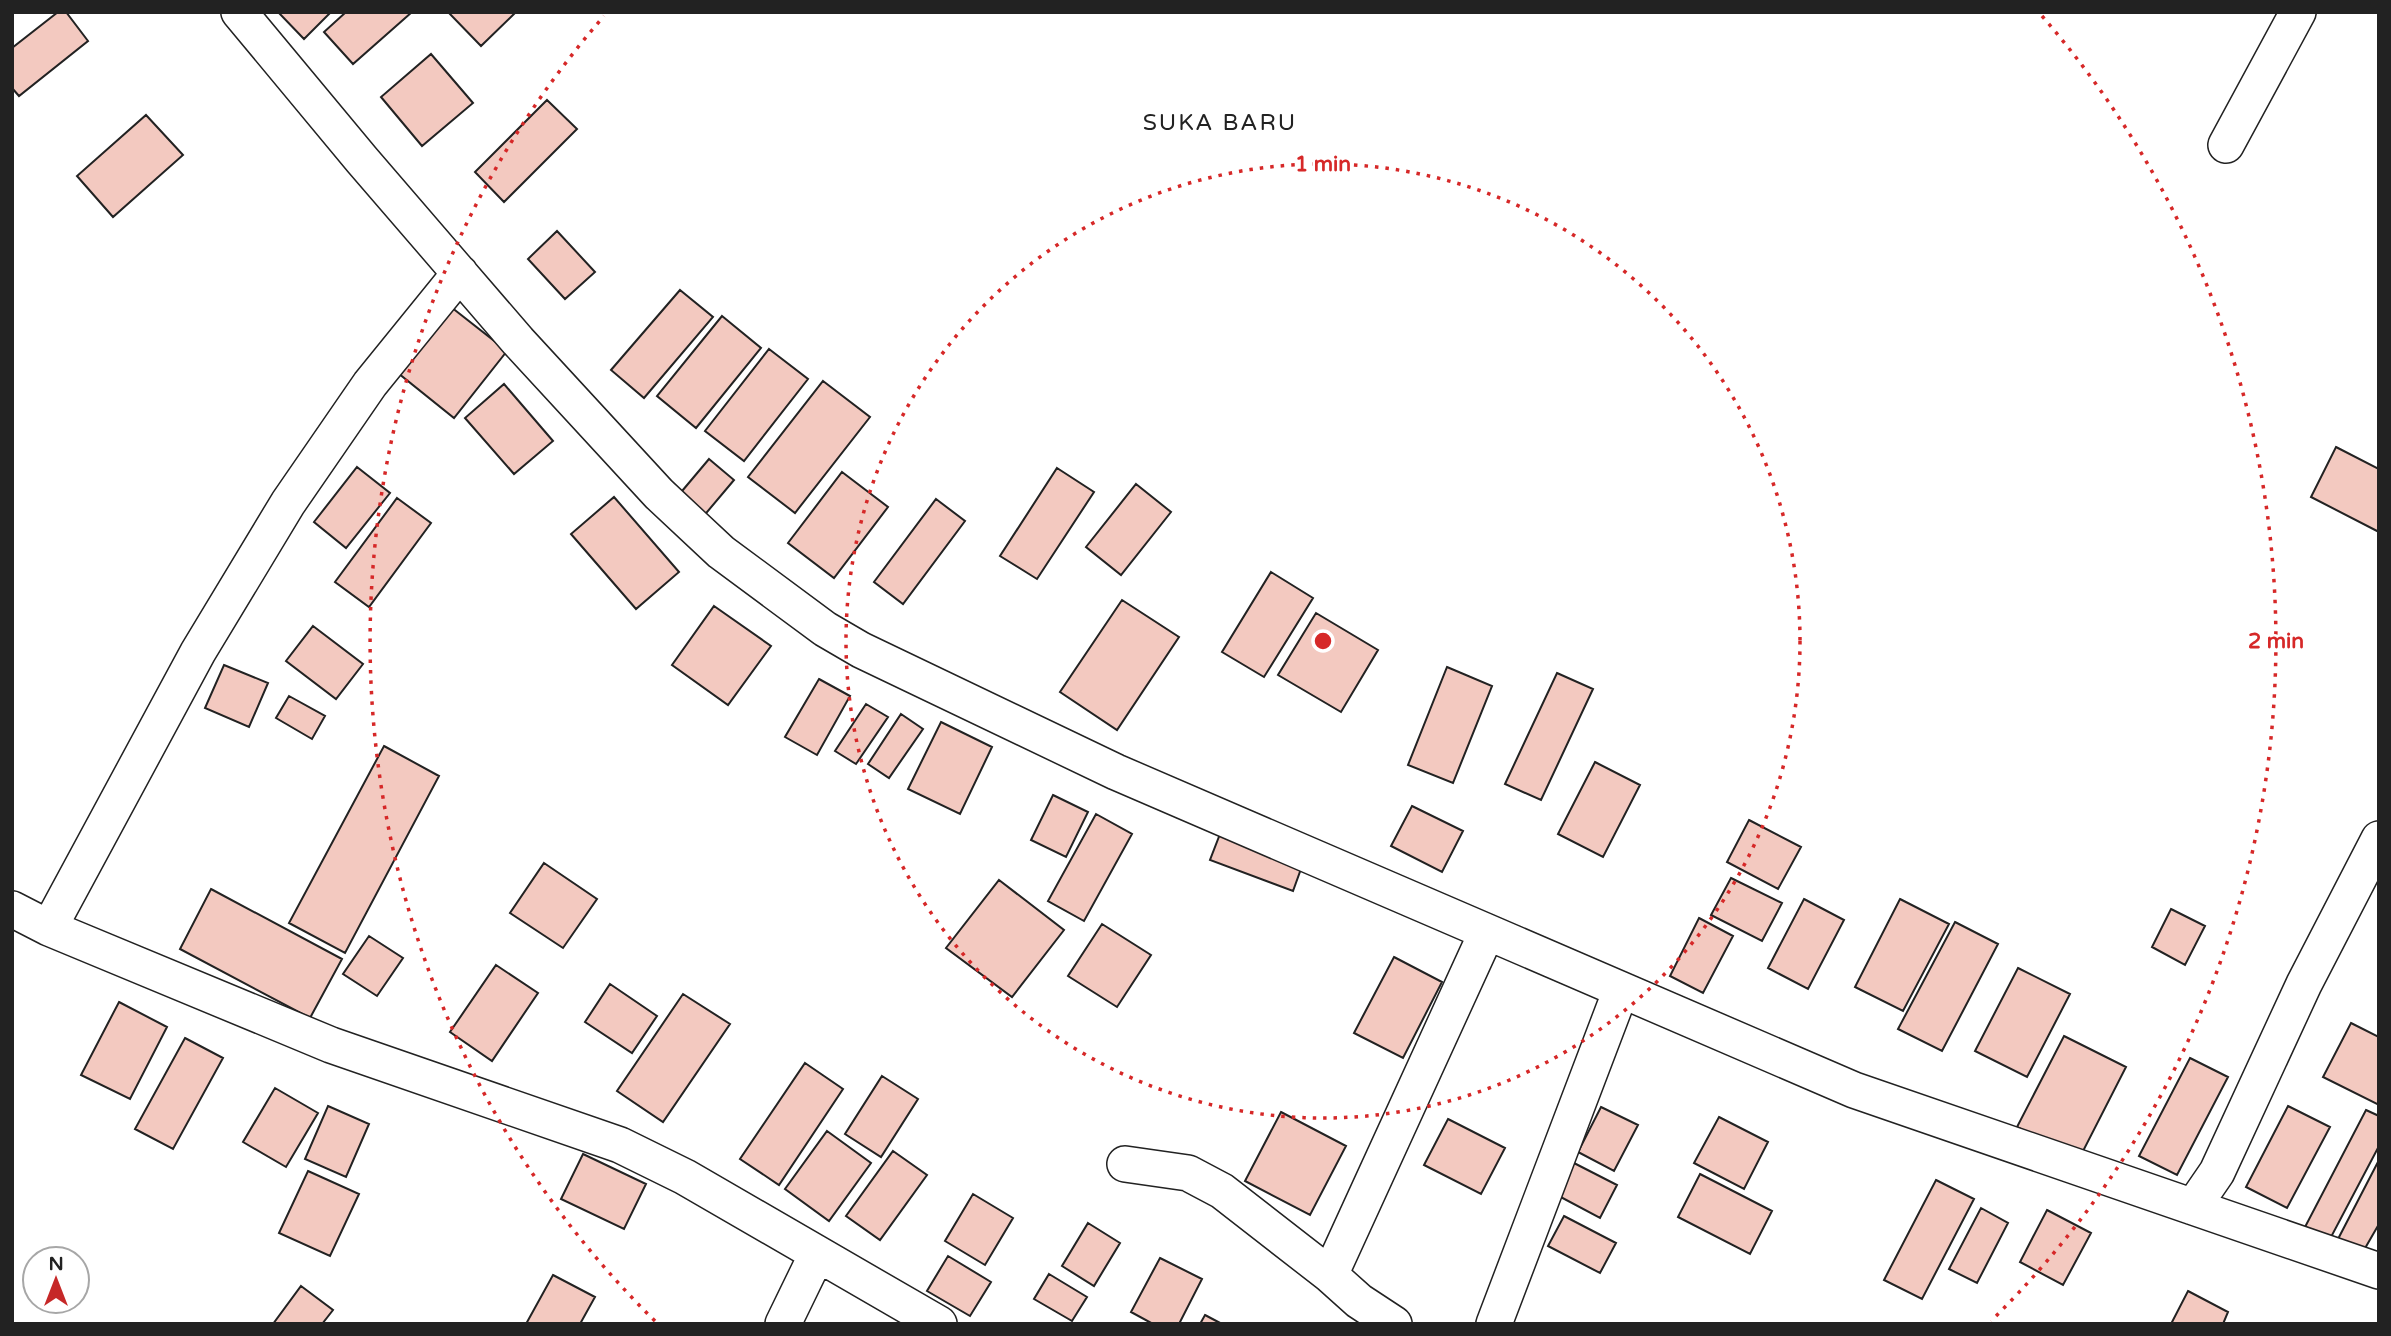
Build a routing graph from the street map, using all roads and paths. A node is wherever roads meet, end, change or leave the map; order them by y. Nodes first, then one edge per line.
1 (239, 12) edge
2 (2298, 12) edge
3 (2226, 145) dead end
4 (460, 273) junction
5 (2379, 839) edge
6 (12, 909) edge
7 (49, 928) junction
8 (1487, 932) junction
9 (1621, 990) junction
10 (1125, 1164) dead end
11 (2193, 1207) junction
12 (817, 1254) junction
13 (2379, 1271) edge
14 (1330, 1275) junction
15 (783, 1324) edge
16 (939, 1324) edge
17 (1394, 1324) edge
18 (1494, 1324) edge

1 - 4 street
2 - 3 street
4 - 7 street
4 - 8 street
5 - 11 street
6 - 7 street
7 - 12 street
8 - 9 street
8 - 14 street
9 - 11 street
9 - 18 street
10 - 14 street
11 - 13 street
12 - 15 street
12 - 16 street
14 - 17 street

